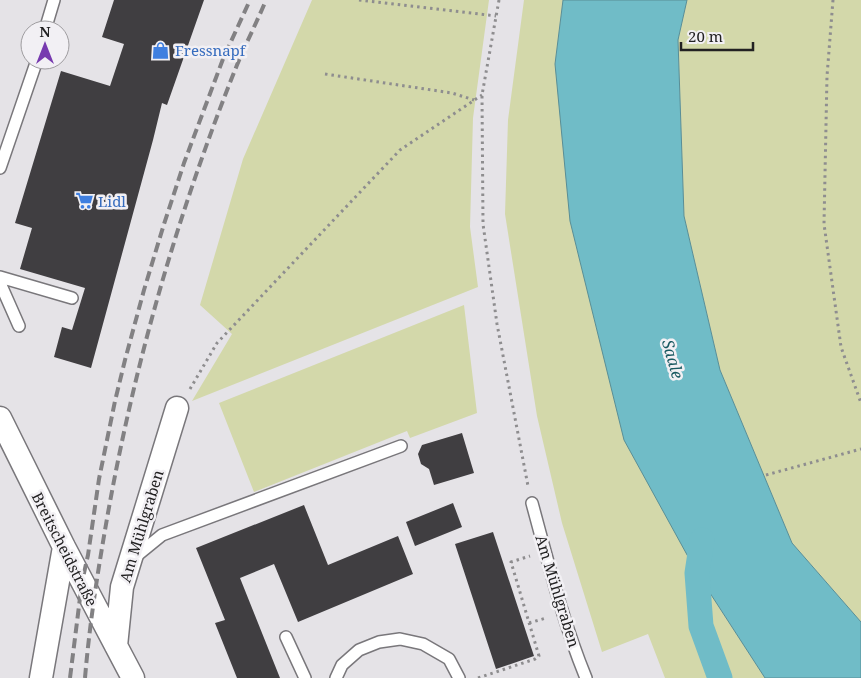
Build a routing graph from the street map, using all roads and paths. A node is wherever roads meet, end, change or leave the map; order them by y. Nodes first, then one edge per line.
1 (54, 0) edge
2 (359, 0) edge
3 (499, 0) edge
4 (833, 0) edge
5 (496, 16) junction
6 (48, 20) edge
7 (34, 70) edge
8 (326, 74) dead end
9 (482, 95) junction
10 (475, 100) junction
11 (0, 168) edge
12 (0, 277) edge
13 (0, 283) edge
14 (72, 298) dead end
15 (19, 326) dead end
16 (861, 403) edge
17 (177, 408) joint
18 (0, 418) edge
19 (401, 446) dead end
20 (861, 448) edge
21 (766, 475) dead end
22 (532, 503) joint
23 (64, 547) junction
24 (534, 555) dead end
25 (130, 562) junction
26 (552, 616) dead end
27 (529, 623) junction
28 (286, 637) dead end
29 (116, 646) junction
30 (41, 678) edge
31 (133, 678) edge
32 (305, 678) edge
33 (336, 678) edge
34 (459, 678) edge
35 (478, 678) edge
36 (586, 678) edge

1 - 6 lane
2 - 5 path
3 - 5 path
4 - 16 path
5 - 9 path
7 - 11 lane
8 - 10 path
9 - 10 path
9 - 22 path
10 - 17 path
12 - 14 lane
13 - 15 lane
17 - 25 street, Am Mühlgraben
18 - 23 street, Breitscheidstraße
19 - 25 lane
20 - 21 path
22 - 36 lane, Am Mühlgraben
23 - 29 street, Breitscheidstraße
23 - 30 street
24 - 27 path
25 - 29 street, Am Mühlgraben
26 - 27 path
27 - 35 path
28 - 32 lane
29 - 31 street, Breitscheidstraße
33 - 34 lane

